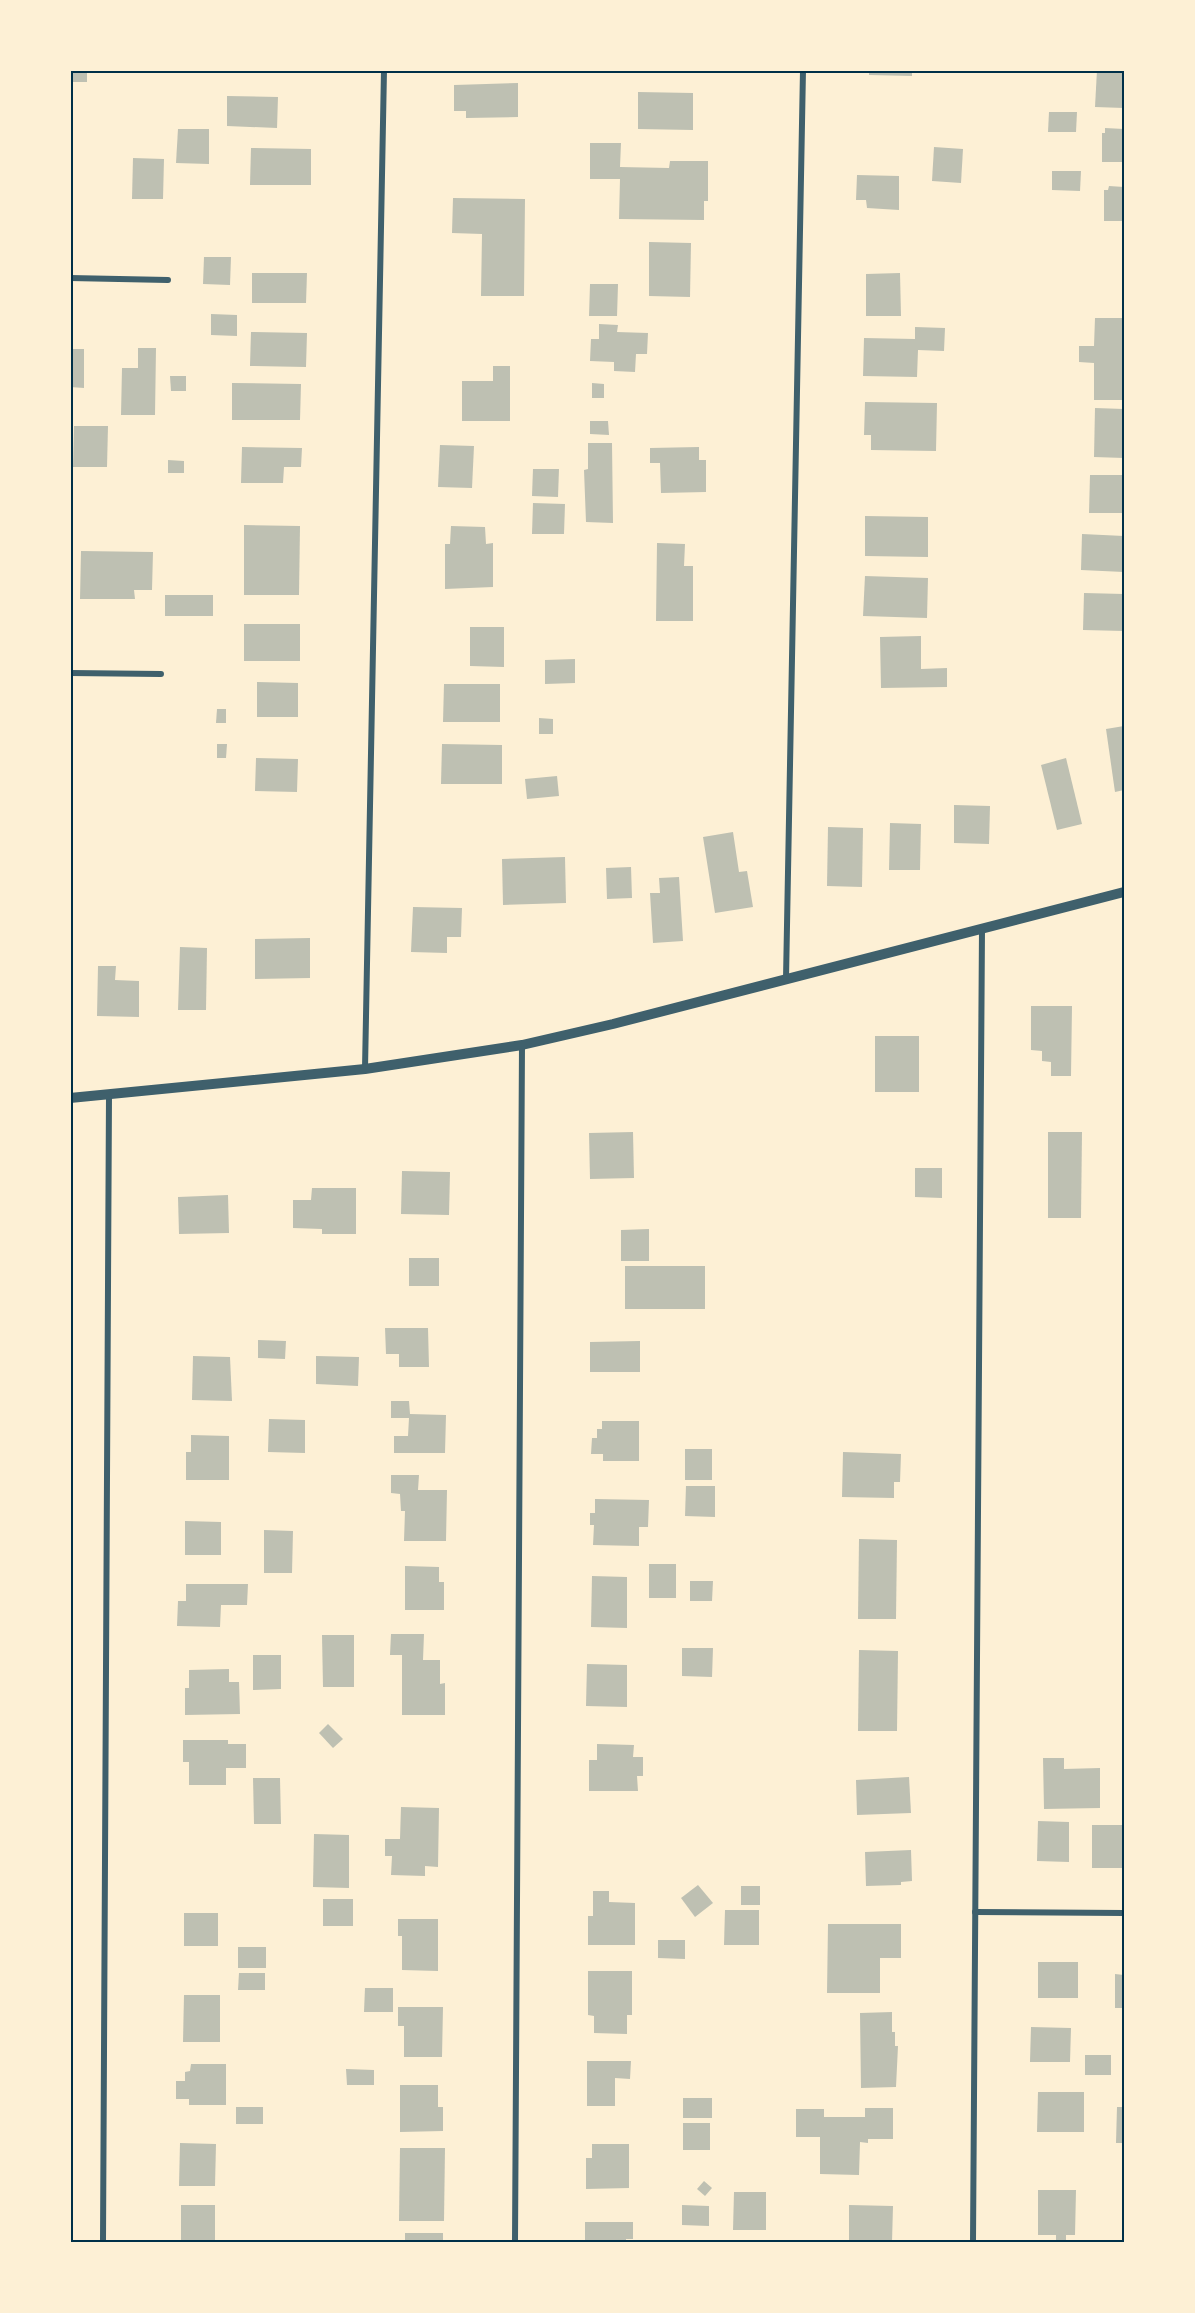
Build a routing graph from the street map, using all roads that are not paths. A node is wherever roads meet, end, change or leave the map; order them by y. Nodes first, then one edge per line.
1 (384, 70) edge
2 (803, 70) edge
3 (70, 278) edge
4 (168, 280) dead end
5 (70, 673) edge
6 (161, 674) dead end
7 (1125, 892) edge
8 (982, 928) junction
9 (786, 980) junction
10 (522, 1046) junction
11 (365, 1069) junction
12 (110, 1095) junction
13 (70, 1098) edge
14 (975, 1912) junction
15 (1125, 1914) edge
16 (103, 2242) edge
17 (515, 2242) edge
18 (973, 2242) edge

1 - 11 street
2 - 9 street
3 - 4 street
5 - 6 street
7 - 8 street
8 - 9 street
8 - 14 street
9 - 10 street
10 - 11 street
10 - 17 street
11 - 12 street
12 - 13 street
12 - 16 street
14 - 15 street
14 - 18 street

